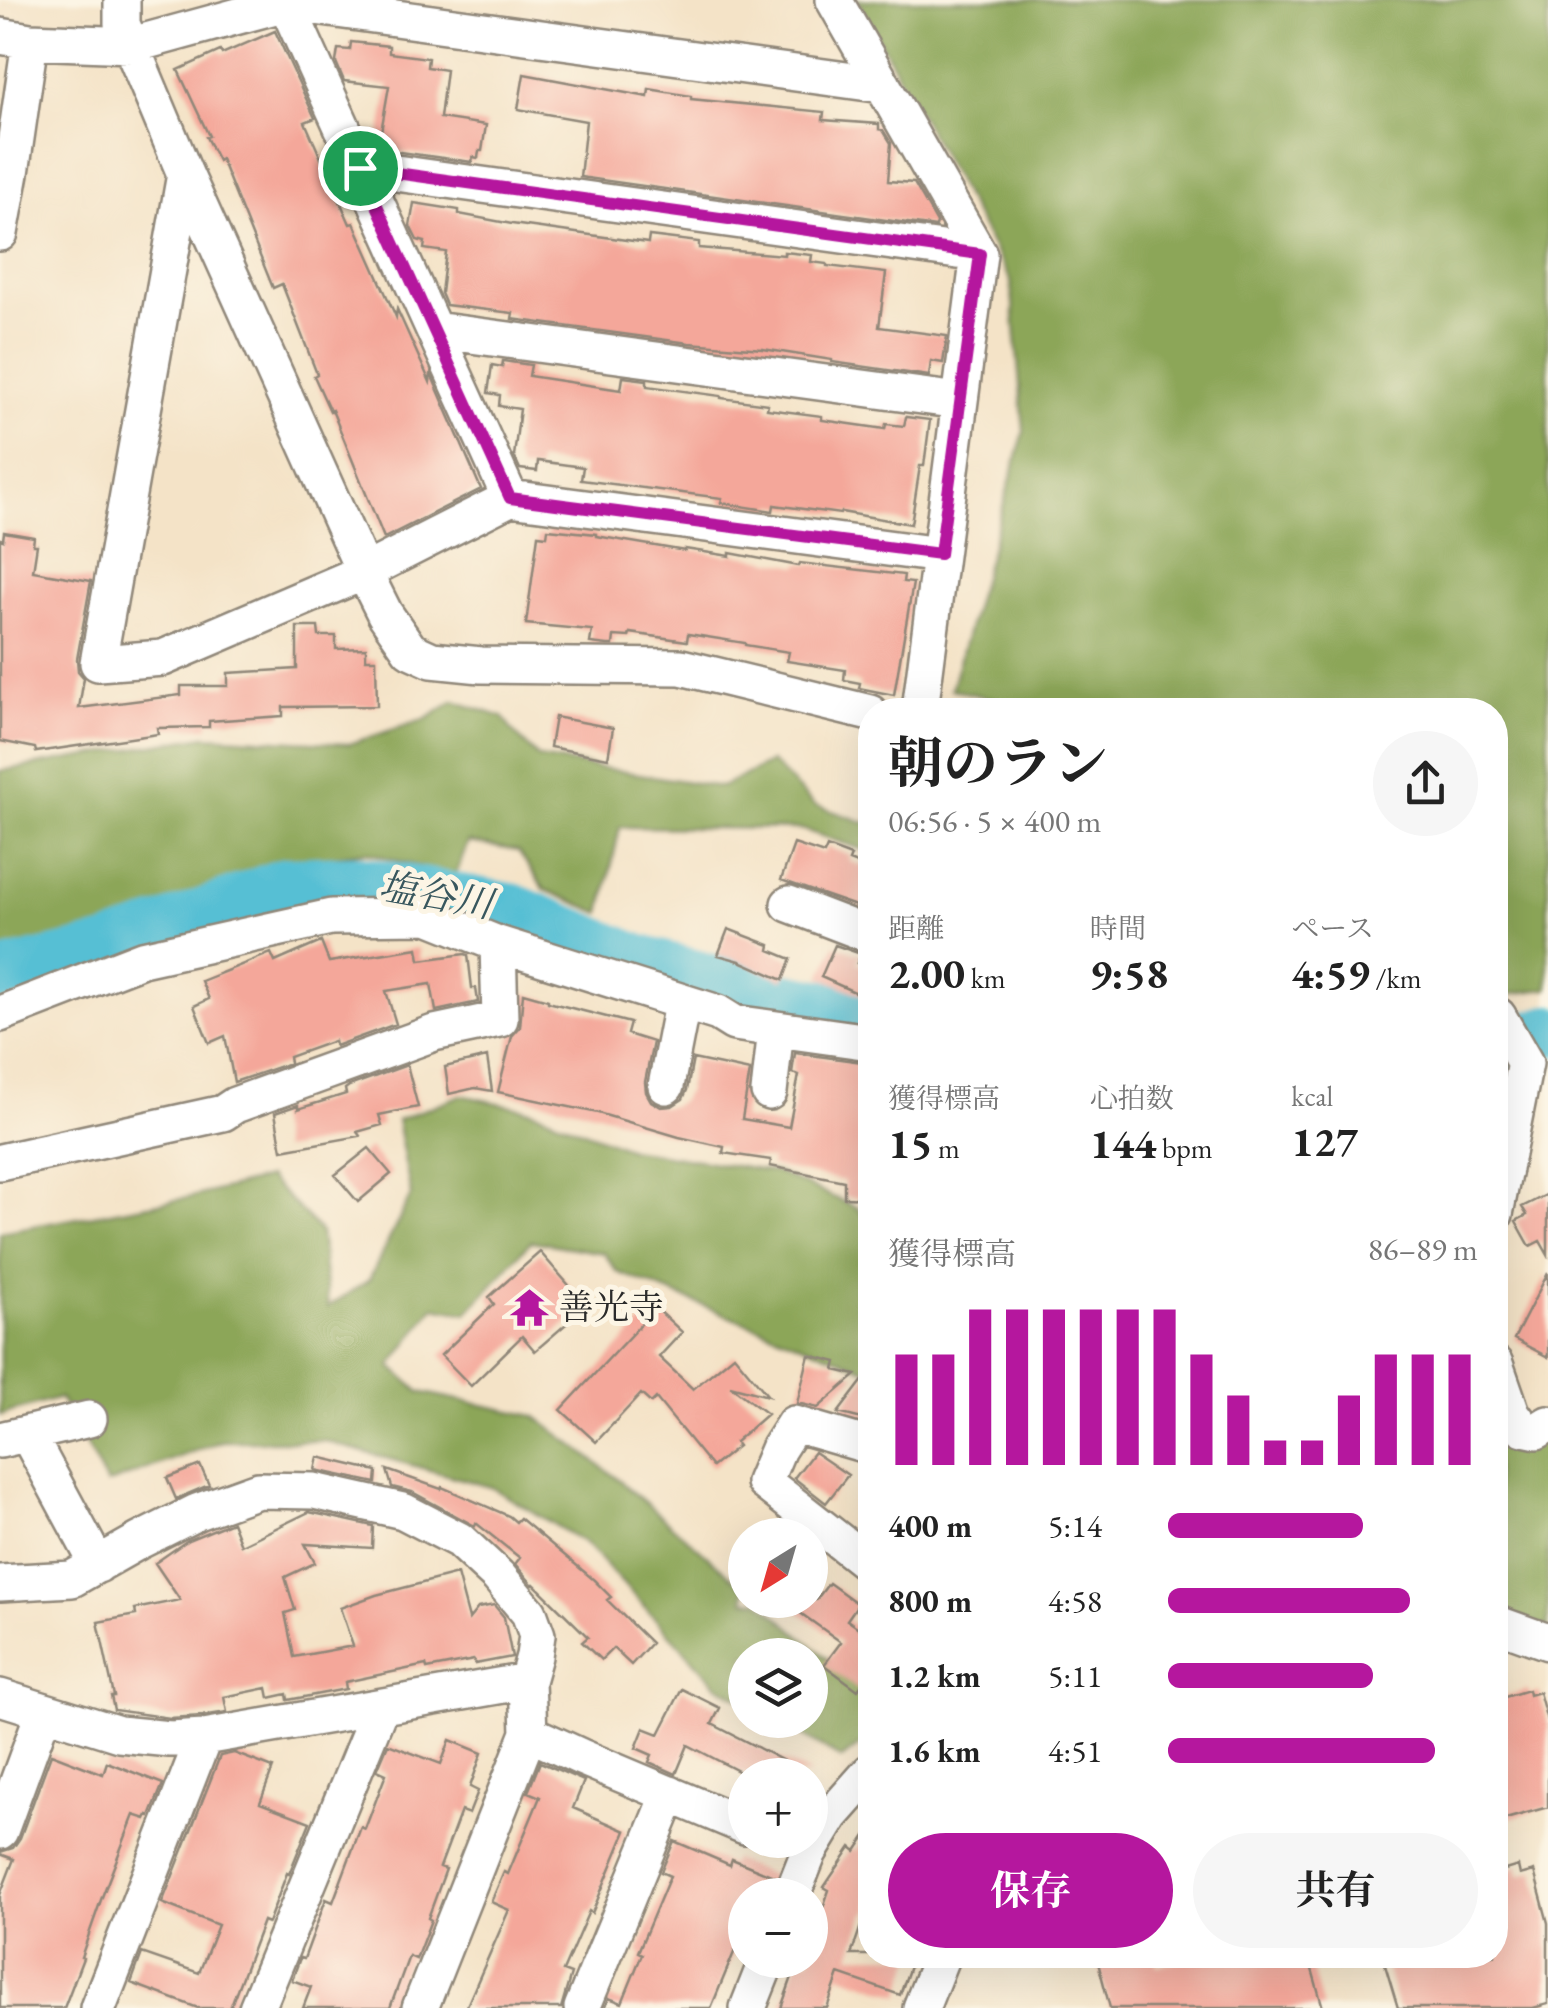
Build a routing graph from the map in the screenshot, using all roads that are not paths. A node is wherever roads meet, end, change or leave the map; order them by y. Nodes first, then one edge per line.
1 (122, 0) edge
2 (834, 0) edge
3 (286, 2) edge
4 (15, 39) edge
5 (132, 45) junction
6 (882, 85) junction
7 (360, 168) junction
8 (6, 172) edge
9 (185, 174) junction
10 (0, 233) edge
11 (980, 254) junction
12 (434, 330) junction
13 (960, 401) junction
14 (510, 498) junction
15 (940, 554) junction
16 (364, 572) junction
17 (922, 698) edge
18 (858, 711) edge
19 (789, 904) dead end
20 (858, 930) edge
21 (498, 944) junction
22 (682, 1004) junction
23 (0, 1014) edge
24 (776, 1030) junction
25 (1508, 1036) edge
26 (858, 1040) edge
27 (1523, 1066) edge
28 (666, 1086) dead end
29 (770, 1092) dead end
30 (1508, 1145) edge
31 (0, 1162) edge
32 (1508, 1401) edge
33 (89, 1419) dead end
34 (1548, 1424) edge
35 (14, 1438) edge
36 (858, 1443) edge
37 (858, 1556) edge
38 (98, 1565) junction
39 (0, 1583) edge
40 (1508, 1628) edge
41 (1548, 1642) edge
42 (527, 1682) junction
43 (0, 1697) edge
44 (380, 1708) junction
45 (44, 1711) junction
46 (529, 1732) junction
47 (204, 1737) junction
48 (858, 1786) edge
49 (670, 1794) junction
50 (828, 1818) edge
51 (728, 1819) edge
52 (0, 1830) edge
53 (937, 1968) edge
54 (760, 1978) edge
55 (98, 2008) edge
56 (257, 2008) edge
57 (420, 2008) edge
58 (582, 2008) edge
59 (748, 2008) edge
60 (921, 2008) edge

1 - 5 street
2 - 6 street
3 - 5 street
3 - 6 street
3 - 7 street
4 - 5 street
4 - 8 street
5 - 9 street
6 - 11 street
7 - 11 street
7 - 12 street
8 - 10 street
9 - 16 street
9 - 16 street
11 - 13 street
12 - 13 street
12 - 14 street
13 - 15 street
14 - 15 street
14 - 16 street
15 - 17 street
16 - 18 street
19 - 20 street
21 - 22 street
21 - 23 street
21 - 31 street
22 - 24 street
22 - 28 street
24 - 26 street
24 - 29 street
25 - 27 street
27 - 30 street
32 - 34 street
33 - 35 street
35 - 38 street
36 - 37 street
38 - 39 street
38 - 42 street
40 - 41 street
42 - 44 street
42 - 46 street
43 - 45 street
44 - 47 street
44 - 56 street
45 - 47 street
45 - 52 street
46 - 49 street
46 - 57 street
47 - 55 street
48 - 50 street
49 - 51 street
49 - 58 street
53 - 60 street
54 - 59 street

